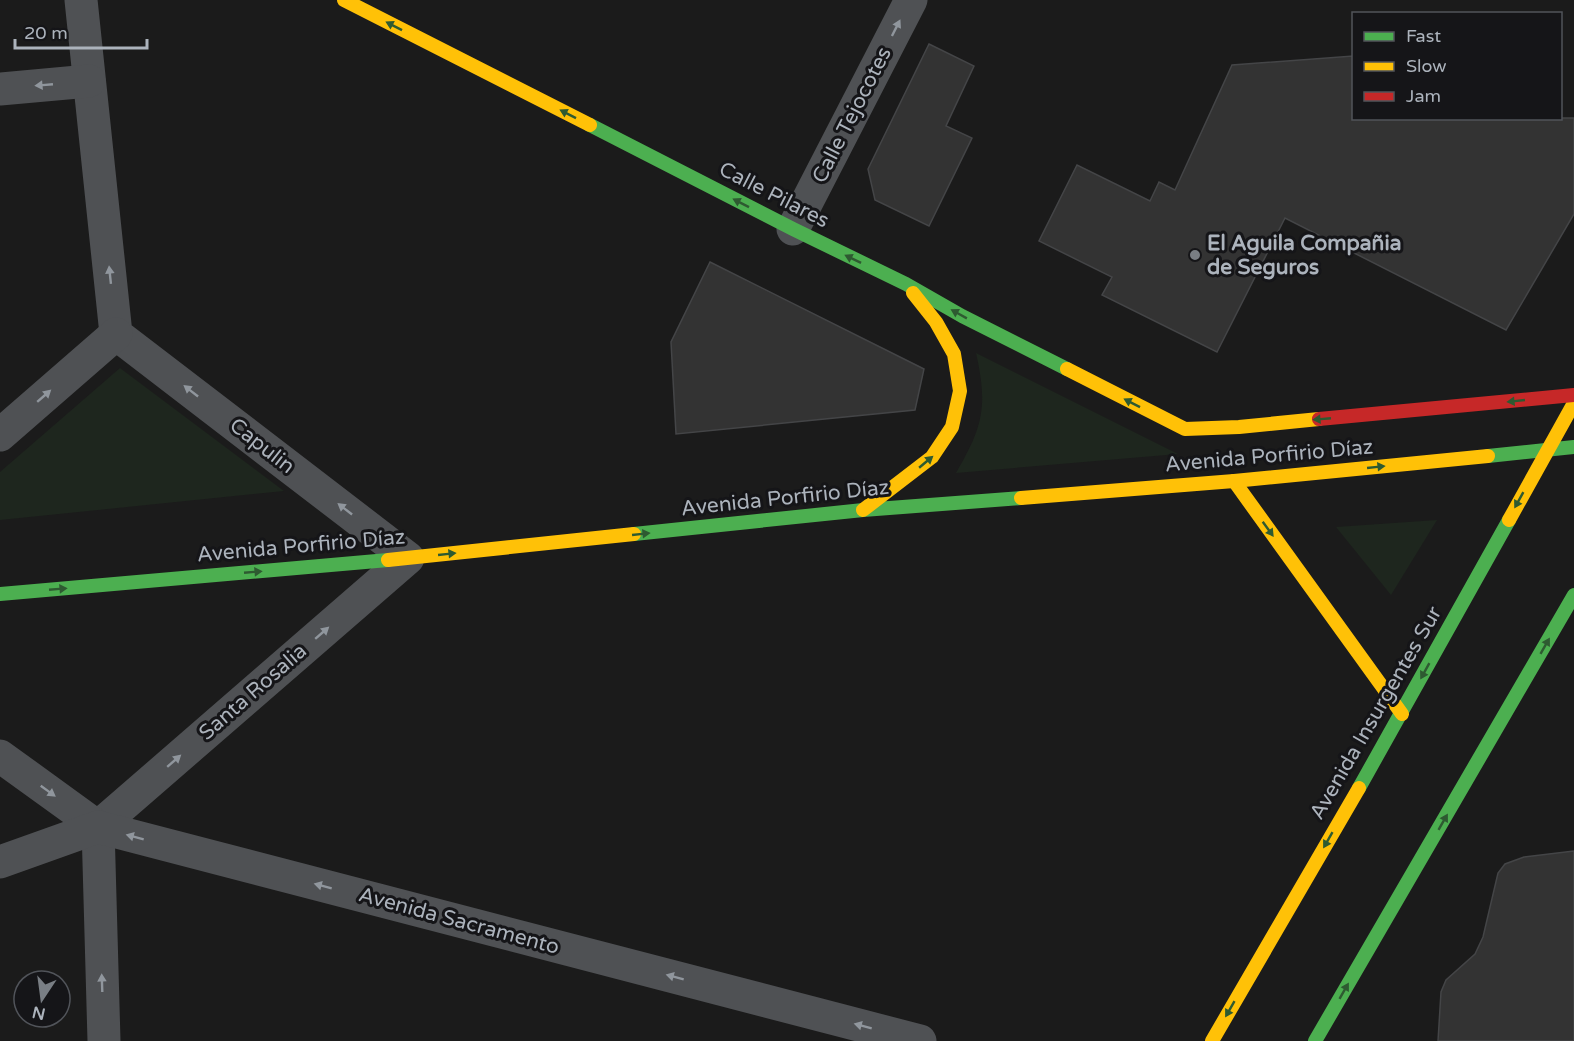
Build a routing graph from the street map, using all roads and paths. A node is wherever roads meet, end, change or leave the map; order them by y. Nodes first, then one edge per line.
1 (81, 0) edge
2 (344, 0) edge
3 (910, 0) edge
4 (89, 81) junction
5 (0, 89) edge
6 (793, 230) junction
7 (906, 284) junction
8 (116, 334) junction
9 (1574, 395) edge
10 (1574, 403) edge
11 (1185, 429) joint
12 (0, 435) edge
13 (1574, 447) edge
14 (1548, 450) junction
15 (1234, 481) junction
16 (863, 510) junction
17 (408, 558) junction
18 (0, 594) edge
19 (1574, 595) edge
20 (1402, 714) junction
21 (0, 756) edge
22 (98, 827) junction
23 (0, 862) edge
24 (104, 1041) edge
25 (920, 1041) edge
26 (1212, 1041) edge
27 (1315, 1041) edge

1 - 4 street
6 -> 2 street, Calle Pilares
6 -> 3 street, Calle Tejocotes
4 -> 5 street
8 -> 4 street
7 -> 6 street, Calle Pilares
11 -> 7 street, Calle Pilares
16 -> 7 street
12 -> 8 street
17 -> 8 street, Capulin
9 -> 11 street, Avenida Porfirio Díaz
10 - 14 street, Avenida Insurgentes Sur
13 - 14 street, Avenida Porfirio Díaz
15 -> 14 street, Avenida Porfirio Díaz
14 -> 20 street, Avenida Insurgentes Sur
15 - 16 street, Avenida Porfirio Díaz
15 -> 20 street
17 -> 16 street, Avenida Porfirio Díaz
18 -> 17 street, Avenida Porfirio Díaz
22 -> 17 street, Santa Rosalia
27 -> 19 street
20 -> 26 street, Avenida Insurgentes Sur
21 -> 22 street
22 - 23 street
24 -> 22 street
25 -> 22 street, Avenida Sacramento

